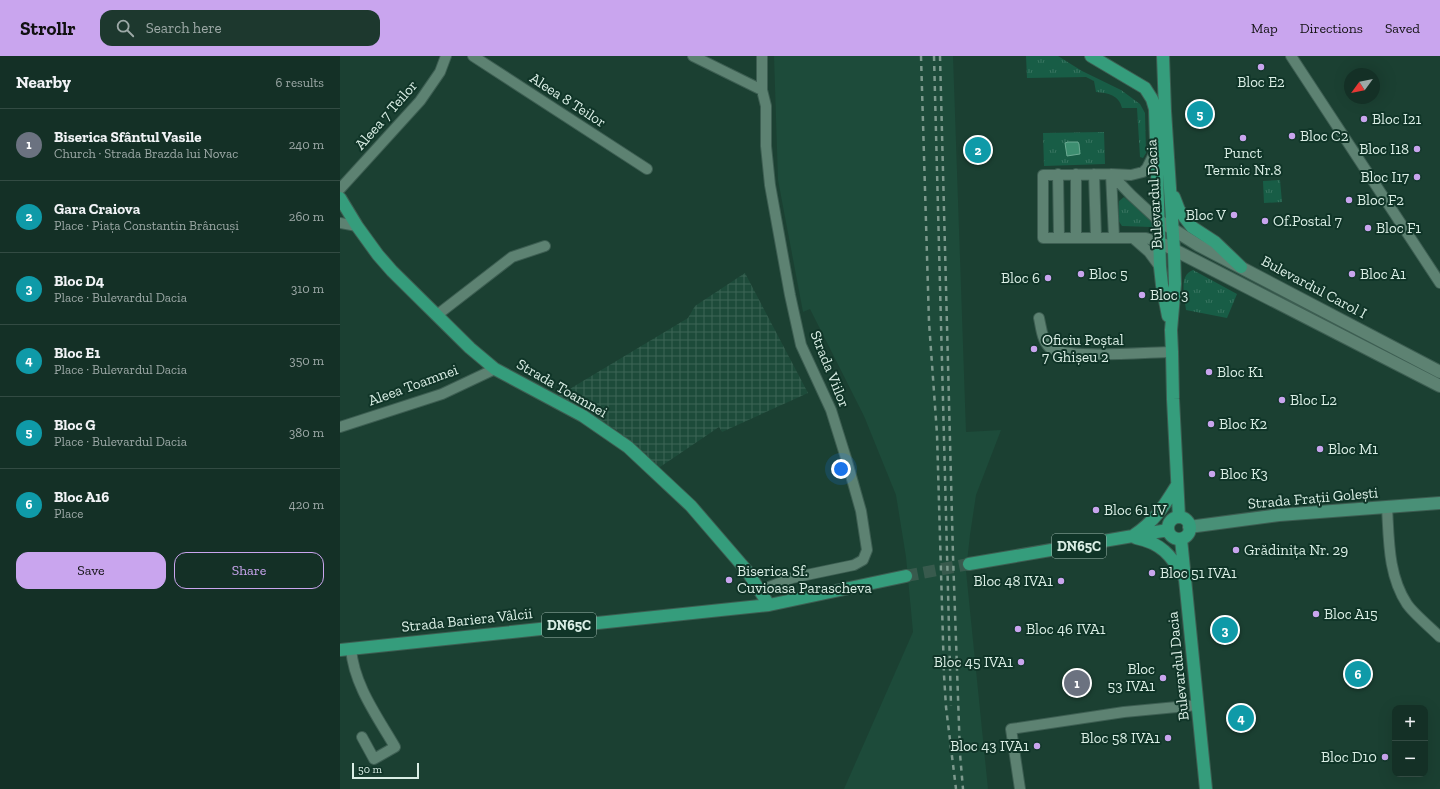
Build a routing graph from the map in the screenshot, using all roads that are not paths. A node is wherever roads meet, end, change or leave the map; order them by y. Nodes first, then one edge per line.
1 (446, 56) edge
2 (473, 56) edge
3 (693, 56) edge
4 (762, 56) edge
5 (1091, 56) edge
6 (1163, 56) edge
7 (1290, 56) edge
8 (1163, 75) junction
9 (1145, 88) junction
10 (762, 90) junction
11 (1156, 150) junction
12 (647, 169) dead end
13 (1058, 174) junction
14 (1076, 174) junction
15 (1094, 174) junction
16 (1111, 174) junction
17 (1170, 187) junction
18 (340, 189) edge
19 (340, 198) edge
20 (1158, 220) junction
21 (340, 223) edge
22 (357, 226) junction
23 (1173, 230) junction
24 (1114, 237) junction
25 (1059, 238) junction
26 (1076, 238) junction
27 (1096, 238) junction
28 (1133, 238) junction
29 (1159, 242) junction
30 (545, 246) dead end
31 (1174, 250) junction
32 (1160, 267) junction
33 (1241, 267) junction
34 (1440, 283) edge
35 (437, 315) junction
36 (1039, 318) dead end
37 (1171, 330) junction
38 (1172, 352) junction
39 (495, 369) junction
40 (1440, 372) edge
41 (1440, 385) edge
42 (340, 427) edge
43 (1177, 485) junction
44 (1440, 503) edge
45 (1387, 507) junction
46 (1179, 517) junction
47 (1190, 527) junction
48 (1168, 530) junction
49 (1131, 538) junction
50 (1181, 539) junction
51 (969, 564) tunnel mouth
52 (906, 576) tunnel mouth
53 (1185, 579) junction
54 (759, 591) junction
55 (769, 605) junction
56 (1440, 637) edge
57 (345, 649) edge
58 (1198, 705) junction
59 (362, 737) dead end
60 (1020, 789) edge
61 (1206, 789) edge

1 - 18 street, Aleea 7 Teilor
2 - 12 street, Aleea 8 Teilor
3 - 10 street
4 - 10 street, Strada Viilor
5 - 9 main road
6 - 8 main road, Bulevardul Dacia
7 - 34 street
8 - 9 main road
8 - 17 main road, Bulevardul Dacia
9 - 11 main road, Bulevardul Dacia
10 - 54 street, Strada Viilor
11 - 16 street
11 - 20 main road, Bulevardul Dacia
13 - 14 street
13 - 25 street
13 - 25 street
14 - 15 street
14 - 26 street
15 - 16 street
15 - 27 street
16 - 20 street
16 - 24 street
17 - 23 main road, Bulevardul Dacia
17 - 33 main road
19 - 22 main road, Strada Toamnei
20 - 23 street, Bulevardul Carol I
20 - 29 main road, Bulevardul Dacia
21 - 22 street
22 - 35 main road, Strada Toamnei
23 - 31 main road, Bulevardul Dacia
23 - 33 street, Bulevardul Carol I
24 - 27 street
24 - 28 street
25 - 26 street
26 - 27 street
28 - 29 street
28 - 32 street
29 - 31 street, Bulevardul Carol I
29 - 32 main road, Bulevardul Dacia
30 - 35 street
31 - 37 main road, Bulevardul Dacia
31 - 41 street, Bulevardul Carol I
32 - 37 main road, Bulevardul Dacia
33 - 40 street, Bulevardul Carol I
35 - 39 main road, Strada Toamnei
36 - 38 street
37 - 38 main road, Bulevardul Dacia
38 - 43 main road, Bulevardul Dacia
39 - 42 street, Aleea Toamnei
39 - 54 main road, Strada Toamnei
43 - 46 main road, Bulevardul Dacia
43 - 49 main road, DN65C
44 - 45 main road, Strada Frații Golești
45 - 47 main road, Strada Frații Golești
45 - 56 street
46 - 47 main road
46 - 48 main road
47 - 50 main road
48 - 49 main road, DN65C
48 - 50 main road
49 - 51 main road, DN65C
49 - 53 main road, DN65C
50 - 53 main road, Bulevardul Dacia
52 - 55 main road, Strada Bariera Vâlcii / DN65C
53 - 58 main road, Bulevardul Dacia
54 - 55 main road, Strada Toamnei
55 - 57 main road, Strada Bariera Vâlcii / DN65C
57 - 59 street
58 - 60 street
58 - 61 main road, Bulevardul Dacia

